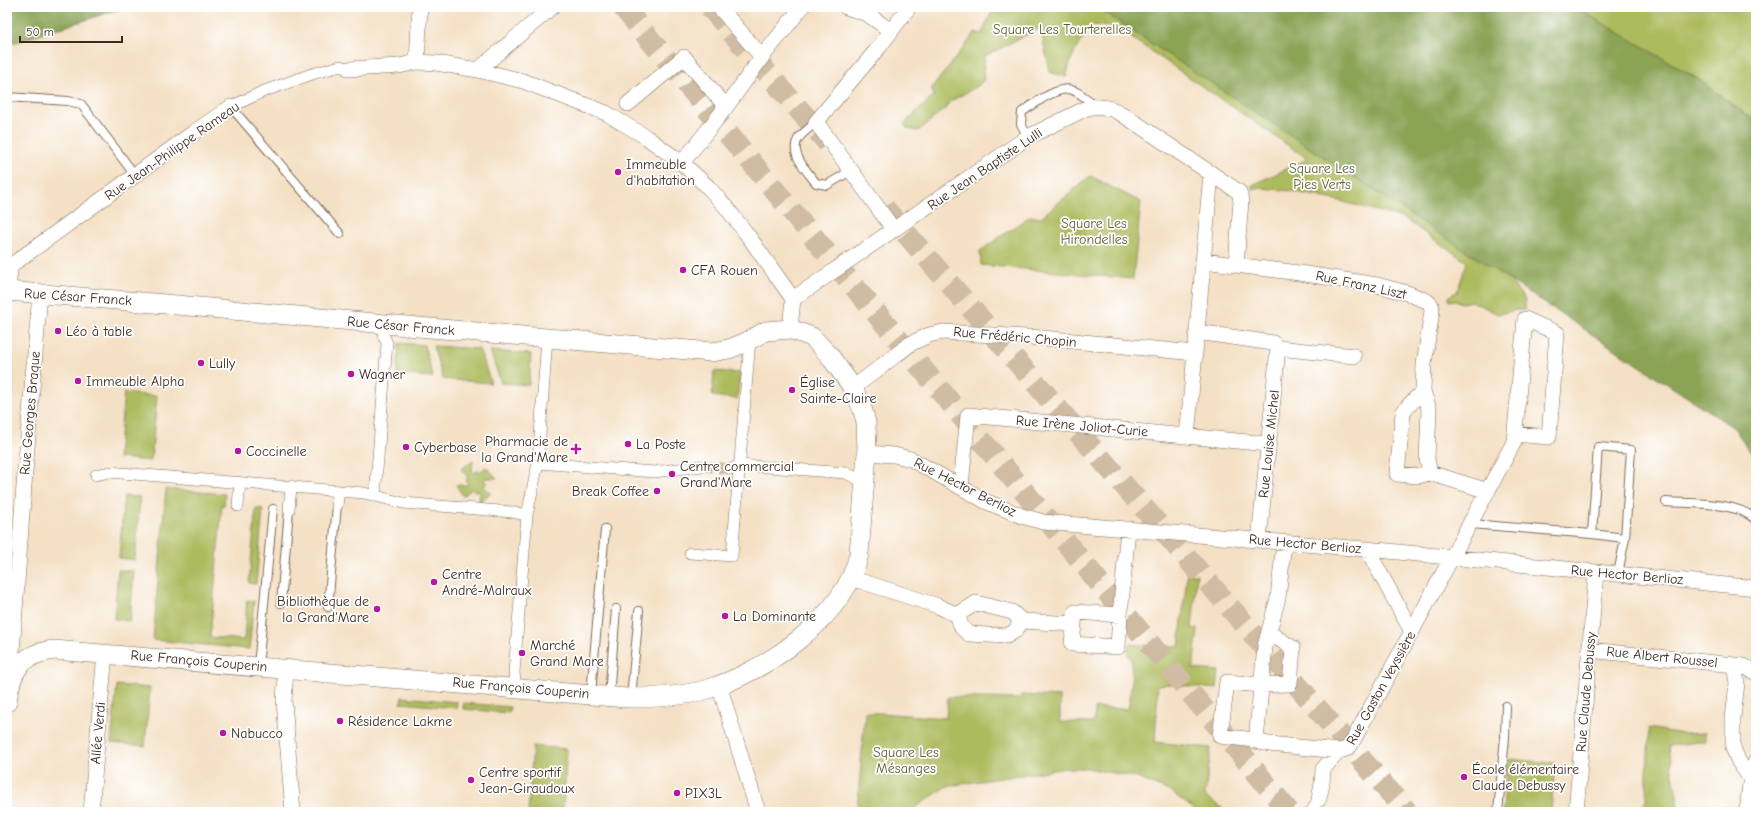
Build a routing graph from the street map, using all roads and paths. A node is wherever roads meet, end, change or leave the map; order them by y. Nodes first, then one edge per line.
1 (420, 7) edge
2 (552, 7) edge
3 (719, 7) edge
4 (802, 7) edge
5 (846, 7) edge
6 (908, 7) edge
7 (870, 10) edge
8 (891, 31) junction
9 (762, 57) junction
10 (417, 62) junction
11 (350, 69) joint
12 (478, 70) junction
13 (7, 97) edge
14 (628, 104) dead end
15 (1096, 106) junction
16 (231, 107) junction
17 (726, 107) junction
18 (816, 122) junction
19 (1028, 137) junction
20 (682, 163) junction
21 (852, 170) junction
22 (1211, 173) junction
23 (135, 175) junction
24 (894, 230) junction
25 (340, 234) dead end
26 (1204, 262) junction
27 (1236, 265) junction
28 (7, 291) edge
29 (40, 294) junction
30 (793, 299) junction
31 (790, 329) junction
32 (1197, 332) junction
33 (383, 334) dead end
34 (547, 338) junction
35 (750, 340) junction
36 (1278, 348) junction
37 (1195, 353) junction
38 (1354, 356) dead end
39 (853, 388) junction
40 (1422, 391) junction
41 (1515, 434) junction
42 (1187, 436) junction
43 (1268, 444) junction
44 (868, 453) junction
45 (538, 463) junction
46 (702, 466) tunnel mouth
47 (735, 467) junction
48 (1430, 473) junction
49 (96, 475) dead end
50 (856, 478) dead end
51 (240, 482) junction
52 (291, 486) junction
53 (961, 486) junction
54 (339, 490) junction
55 (1488, 490) junction
56 (375, 496) junction
57 (1666, 502) dead end
58 (337, 505) joint
59 (238, 506) dead end
60 (272, 509) dead end
61 (289, 510) joint
62 (527, 515) junction
63 (1756, 520) edge
64 (1471, 524) junction
65 (605, 529) dead end
66 (1128, 529) junction
67 (1592, 534) junction
68 (1624, 538) junction
69 (1259, 540) junction
70 (1284, 543) junction
71 (1367, 550) junction
72 (690, 553) dead end
73 (1453, 558) junction
74 (1596, 573) junction
75 (1618, 574) junction
76 (851, 578) junction
77 (1756, 588) edge
78 (281, 603) dead end
79 (328, 607) dead end
80 (616, 609) dead end
81 (639, 611) dead end
82 (957, 615) junction
83 (1120, 615) junction
84 (1022, 621) junction
85 (1074, 624) junction
86 (1412, 632) junction
87 (1269, 633) junction
88 (1590, 650) junction
89 (105, 653) junction
90 (15, 654) edge
91 (1734, 665) junction
92 (258, 667) junction
93 (286, 669) junction
94 (1756, 673) edge
95 (515, 682) dead end
96 (719, 685) junction
97 (1261, 685) junction
98 (600, 695) junction
99 (631, 698) junction
100 (7, 702) edge
101 (1506, 706) dead end
102 (1256, 741) junction
103 (1338, 751) junction
104 (1756, 762) edge
105 (1750, 778) junction
106 (1319, 799) joint
107 (91, 812) edge
108 (293, 812) edge
109 (758, 812) edge
110 (1311, 812) edge
111 (1498, 812) edge
112 (1576, 812) edge
113 (1747, 812) edge

1 - 10 street
2 - 12 street
3 - 9 street
4 - 9 street
5 - 7 street
6 - 8 street
7 - 8 street
8 - 18 street
9 - 17 street
10 - 11 street, Rue Jean-Philippe Rameau
10 - 12 street, Rue Jean-Philippe Rameau
11 - 16 street, Rue Jean-Philippe Rameau
12 - 20 street, Rue Jean-Philippe Rameau
13 - 23 lane
14 - 17 street
15 - 19 street, Rue Jean Baptiste Lulli
15 - 19 lane
15 - 22 street
16 - 23 street, Rue Jean-Philippe Rameau
16 - 25 lane
17 - 20 street
18 - 21 street
18 - 21 lane
19 - 24 street, Rue Jean Baptiste Lulli
20 - 30 street, Rue Jean-Philippe Rameau
21 - 24 street
22 - 26 street
22 - 27 street
23 - 28 street, Rue Jean-Philippe Rameau
24 - 30 street, Rue Jean Baptiste Lulli
26 - 27 street, Rue Franz Liszt
26 - 32 street
27 - 40 street, Rue Franz Liszt
28 - 29 street, Rue César Franck
29 - 34 street, Rue César Franck
29 - 90 street, Rue Georges Braque
30 - 31 street
31 - 35 street, Rue César Franck
31 - 39 street
32 - 36 street
32 - 37 street
33 - 56 street
34 - 35 street, Rue César Franck
34 - 45 street
35 - 47 street
36 - 38 street
36 - 43 street, Rue Louise Michel
37 - 39 street, Rue Frédéric Chopin
37 - 42 street
39 - 44 street
40 - 48 street, Rue Franz Liszt
40 - 48 street
41 - 41 street, Rue Gaston Veyssière
41 - 55 street, Rue Gaston Veyssière
42 - 43 street, Rue Irène Joliot-Curie
42 - 53 street, Rue Irène Joliot-Curie
43 - 69 street, Rue Louise Michel
44 - 53 street, Rue Hector Berlioz
44 - 76 street, Rue François Couperin
45 - 46 street
45 - 62 street
47 - 50 street
47 - 72 street
48 - 55 street
49 - 51 street
51 - 52 street
51 - 59 street
52 - 54 street
52 - 61 street
53 - 66 street, Rue Hector Berlioz
54 - 56 street
54 - 58 street
55 - 64 street, Rue Gaston Veyssière
56 - 62 street
57 - 63 lane
58 - 79 lane
60 - 92 lane
61 - 78 lane
62 - 95 street
64 - 67 lane
64 - 73 street, Rue Gaston Veyssière
65 - 98 lane
66 - 69 street, Rue Hector Berlioz
66 - 83 street
67 - 68 lane
67 - 68 lane
68 - 75 lane
69 - 70 street, Rue Hector Berlioz
70 - 71 street, Rue Hector Berlioz
70 - 87 street
71 - 73 street, Rue Hector Berlioz
71 - 86 street
73 - 74 street, Rue Hector Berlioz
73 - 86 street, Rue Gaston Veyssière
74 - 75 street, Rue Hector Berlioz
74 - 88 street, Rue Claude Debussy
75 - 77 street, Rue Hector Berlioz
76 - 82 street
76 - 96 street, Rue François Couperin
80 - 98 lane
81 - 99 lane
82 - 84 street
82 - 84 street
83 - 85 street
83 - 85 street
84 - 85 street
86 - 103 street, Rue Gaston Veyssière
87 - 97 street
87 - 97 street
88 - 91 street, Rue Albert Roussel
88 - 112 street, Rue Claude Debussy
89 - 90 street, Rue François Couperin
89 - 92 street, Rue François Couperin
89 - 107 street, Allée Verdi
90 - 100 street
91 - 94 street, Rue Albert Roussel
91 - 105 street, Rue Albert Roussel
92 - 93 street, Rue François Couperin
93 - 98 street, Rue François Couperin
93 - 108 street
96 - 99 street, Rue François Couperin
96 - 109 street
97 - 102 street
97 - 102 street
98 - 99 street, Rue François Couperin
101 - 111 lane
102 - 103 street
103 - 106 street, Rue Gaston Veyssière
104 - 105 street
105 - 113 street
106 - 110 street, Rue Gaston Veyssière

